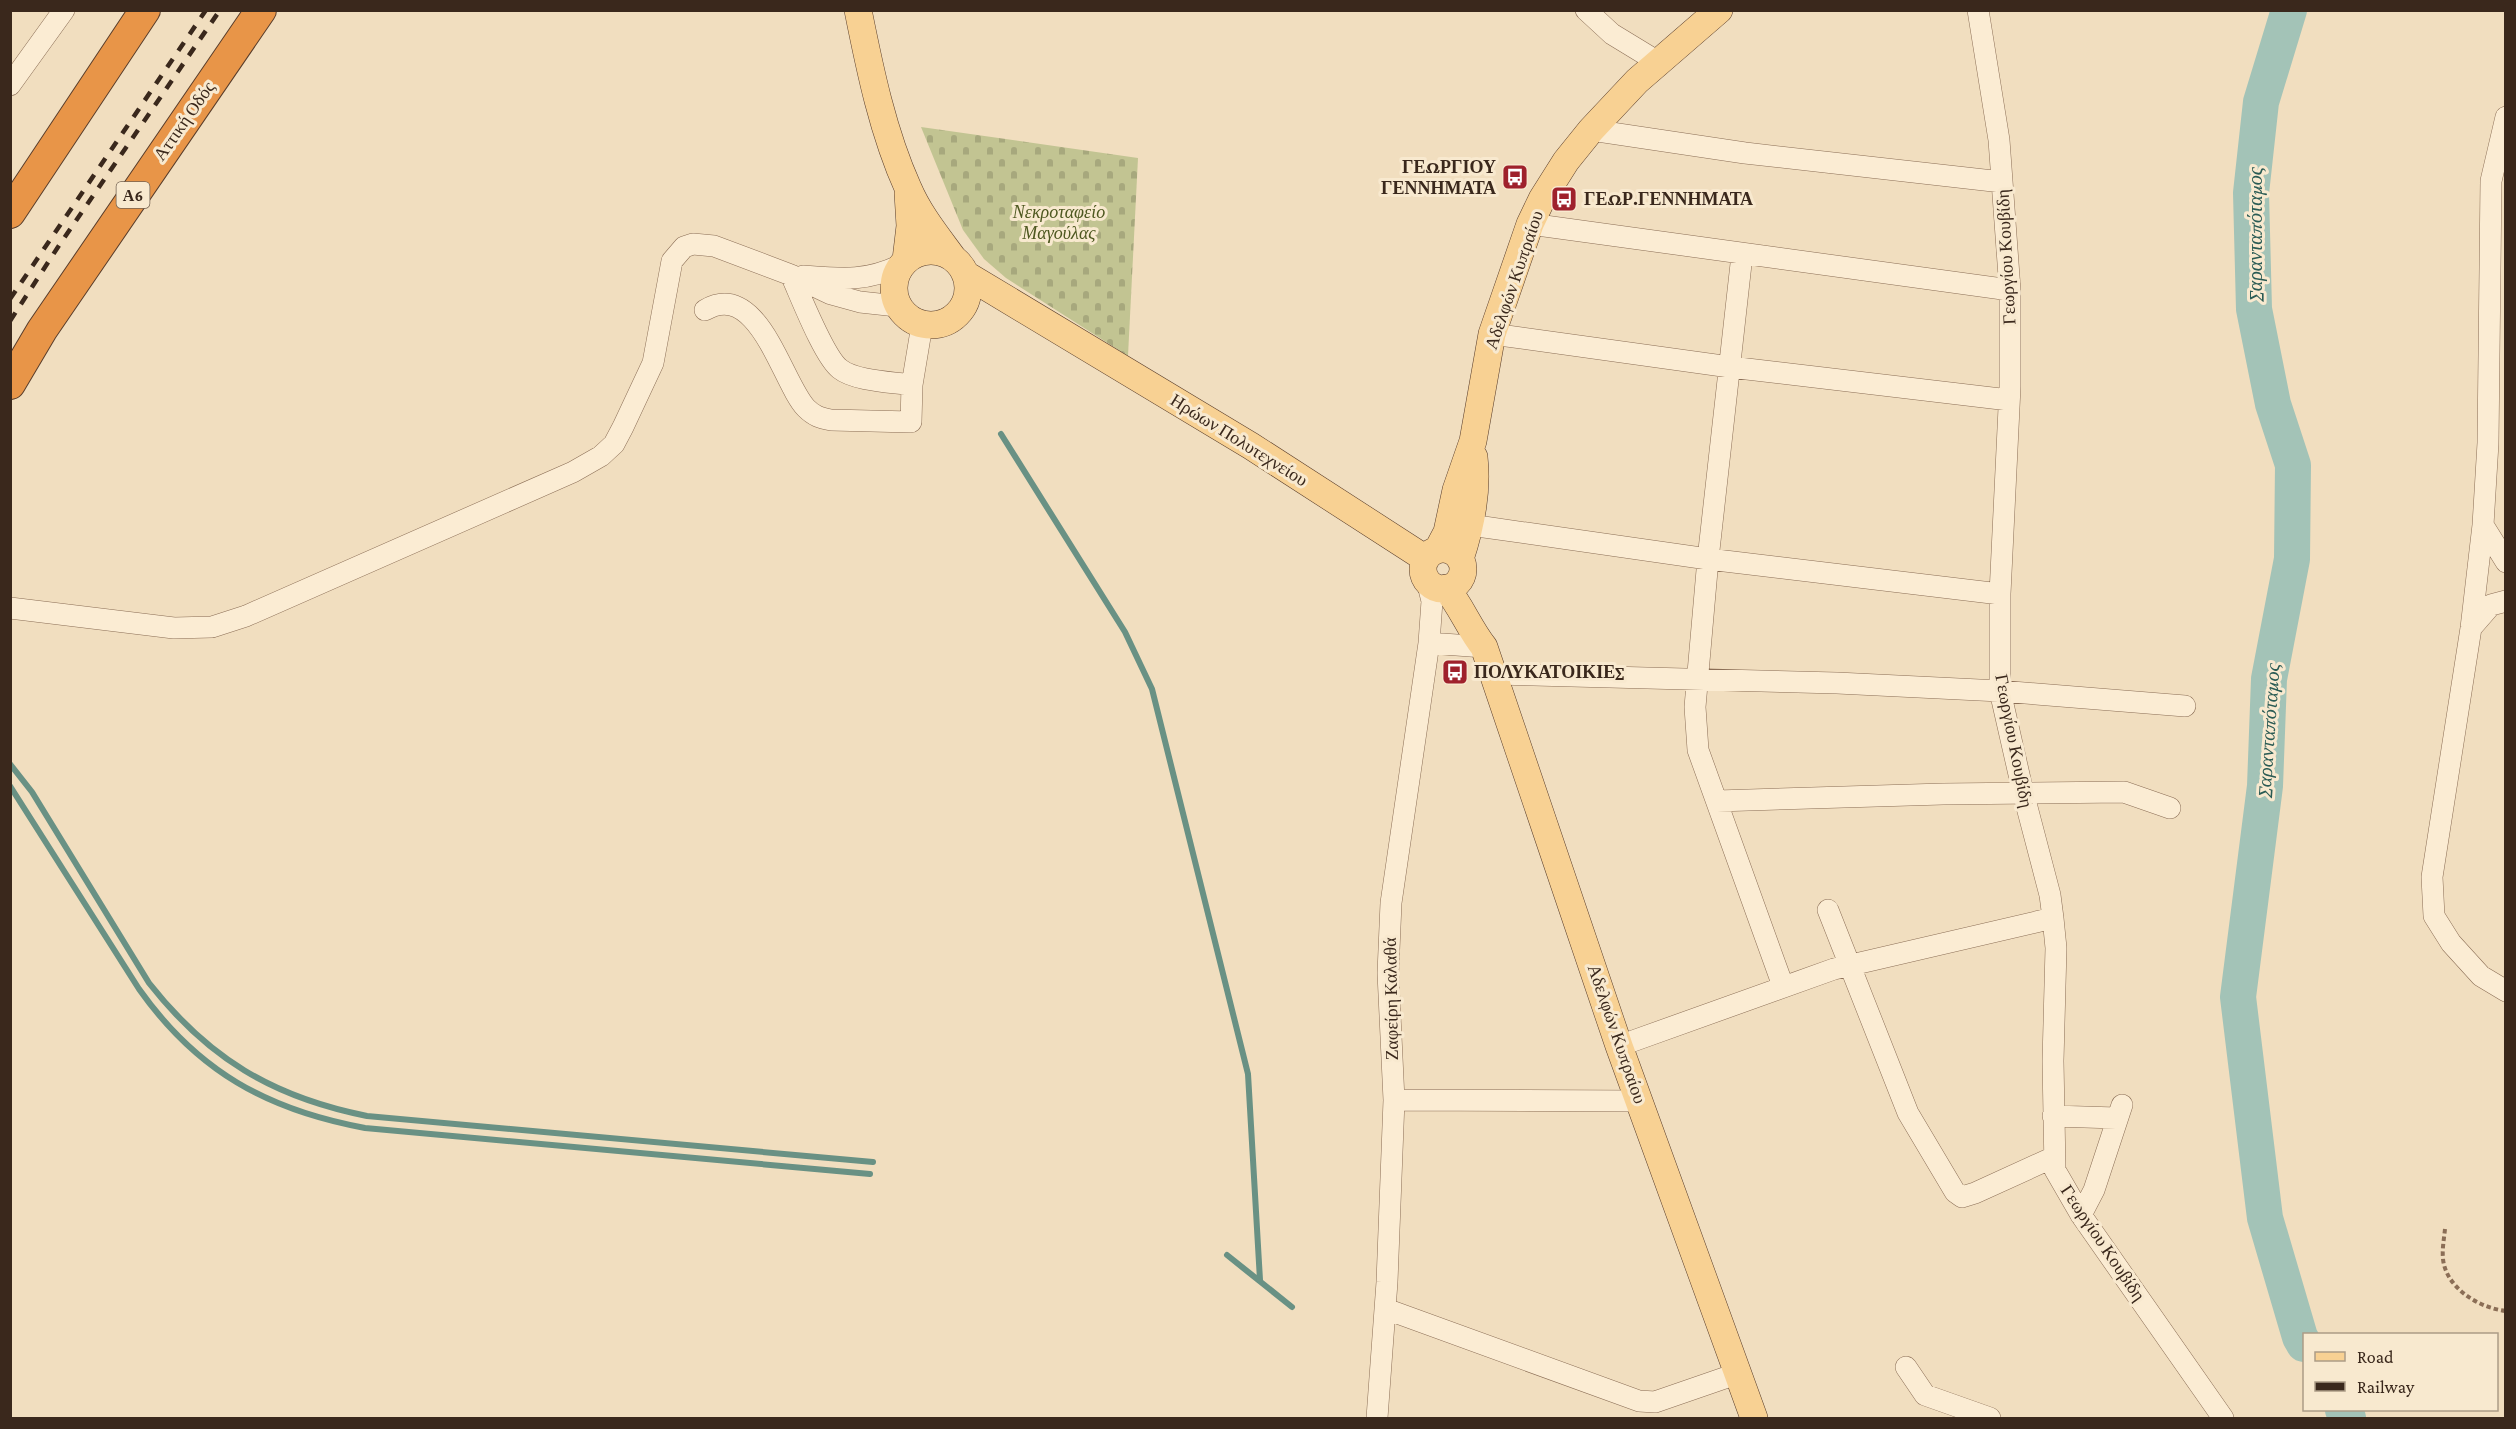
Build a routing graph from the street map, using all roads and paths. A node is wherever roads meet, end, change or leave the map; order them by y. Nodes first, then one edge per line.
1 (64, 10) edge
2 (145, 10) edge
3 (261, 10) edge
4 (858, 10) edge
5 (1586, 10) edge
6 (1719, 10) edge
7 (1978, 10) edge
8 (1658, 62) junction
9 (10, 85) edge
10 (2505, 117) edge
11 (1592, 130) junction
12 (2002, 182) junction
13 (908, 189) junction
14 (10, 213) edge
15 (1530, 224) junction
16 (1742, 255) junction
17 (904, 263) junction
18 (959, 266) junction
19 (791, 275) junction
20 (2010, 290) junction
21 (897, 306) junction
22 (705, 310) dead end
23 (960, 312) junction
24 (922, 325) junction
25 (1050, 326) junction
26 (1492, 334) junction
27 (1730, 367) junction
28 (10, 384) edge
29 (912, 385) junction
30 (2009, 399) junction
31 (1473, 441) junction
32 (1470, 525) junction
33 (2482, 525) junction
34 (1708, 559) junction
35 (2505, 562) edge
36 (1443, 568) junction
37 (2000, 594) junction
38 (2505, 601) edge
39 (10, 608) edge
40 (2471, 628) junction
41 (1429, 643) junction
42 (1484, 647) junction
43 (1494, 674) junction
44 (1696, 679) junction
45 (2000, 691) junction
46 (2185, 706) dead end
47 (2023, 792) junction
48 (1717, 801) junction
49 (2170, 808) dead end
50 (1828, 910) dead end
51 (2052, 918) junction
52 (1851, 965) junction
53 (1783, 986) junction
54 (2505, 991) edge
55 (1619, 1046) junction
56 (1394, 1100) junction
57 (1640, 1101) junction
58 (2053, 1116) junction
59 (2054, 1157) junction
60 (2081, 1215) junction
61 (2445, 1229) dead end
62 (1386, 1310) junction
63 (2505, 1311) edge
64 (1906, 1367) dead end
65 (1739, 1373) junction
66 (1377, 1419) edge
67 (1754, 1419) edge
68 (1990, 1419) edge
69 (2223, 1419) edge

1 - 9 street
2 - 14 highway
3 - 28 highway, Αττική Οδός / Α6
4 - 13 main road, Ηρώων Πολυτεχνείου
5 - 8 street
6 - 8 main road, Αδελφών Κυπραίου
7 - 12 street, Γεωργίου Κουβίδη
8 - 11 main road, Αδελφών Κυπραίου
10 - 33 street
11 - 12 street
11 - 15 main road, Αδελφών Κυπραίου
12 - 20 street, Γεωργίου Κουβίδη
13 - 17 main road, Ηρώων Πολυτεχνείου
13 - 18 main road, Ηρώων Πολυτεχνείου
15 - 16 street
15 - 26 main road, Αδελφών Κυπραίου
16 - 20 street
16 - 27 street
17 - 18 main road
17 - 19 street
17 - 21 main road
18 - 23 main road
18 - 25 main road, Ηρώων Πολυτεχνείου
19 - 21 street
19 - 29 street
19 - 39 street
20 - 30 street, Γεωργίου Κουβίδη
21 - 24 main road
22 - 29 street
23 - 24 main road
23 - 25 main road, Ηρώων Πολυτεχνείου
24 - 29 street
25 - 36 main road, Ηρώων Πολυτεχνείου
26 - 27 street
26 - 31 main road, Αδελφών Κυπραίου
27 - 30 street
27 - 34 street
30 - 37 street, Γεωργίου Κουβίδη
31 - 32 main road, Αδελφών Κυπραίου
31 - 36 main road, Αδελφών Κυπραίου
32 - 34 street
32 - 36 main road, Αδελφών Κυπραίου
33 - 35 street
33 - 40 street
34 - 37 street
34 - 44 street
36 - 41 street, Ζαφείρη Καλαθά
36 - 42 main road, Αδελφών Κυπραίου
37 - 45 street, Γεωργίου Κουβίδη
38 - 40 street
40 - 54 street
41 - 42 street
41 - 56 street, Ζαφείρη Καλαθά
42 - 43 main road, Αδελφών Κυπραίου
43 - 44 street
43 - 55 main road, Αδελφών Κυπραίου
44 - 45 street
44 - 48 street
45 - 46 street
45 - 47 street, Γεωργίου Κουβίδη
47 - 48 street
47 - 49 street
47 - 51 street, Γεωργίου Κουβίδη
48 - 53 street
50 - 52 street
51 - 52 street
51 - 58 street, Γεωργίου Κουβίδη
52 - 53 street
52 - 59 street
53 - 55 street
55 - 57 main road, Αδελφών Κυπραίου
56 - 57 street
56 - 62 street, Ζαφείρη Καλαθά
57 - 65 main road, Αδελφών Κυπραίου
58 - 59 street, Γεωργίου Κουβίδη
58 - 60 street
59 - 60 street, Γεωργίου Κουβίδη
60 - 69 street, Γεωργίου Κουβίδη
61 - 63 path
62 - 65 street
62 - 66 street, Ζαφείρη Καλαθά
64 - 68 street
65 - 67 main road, Αδελφών Κυπραίου

